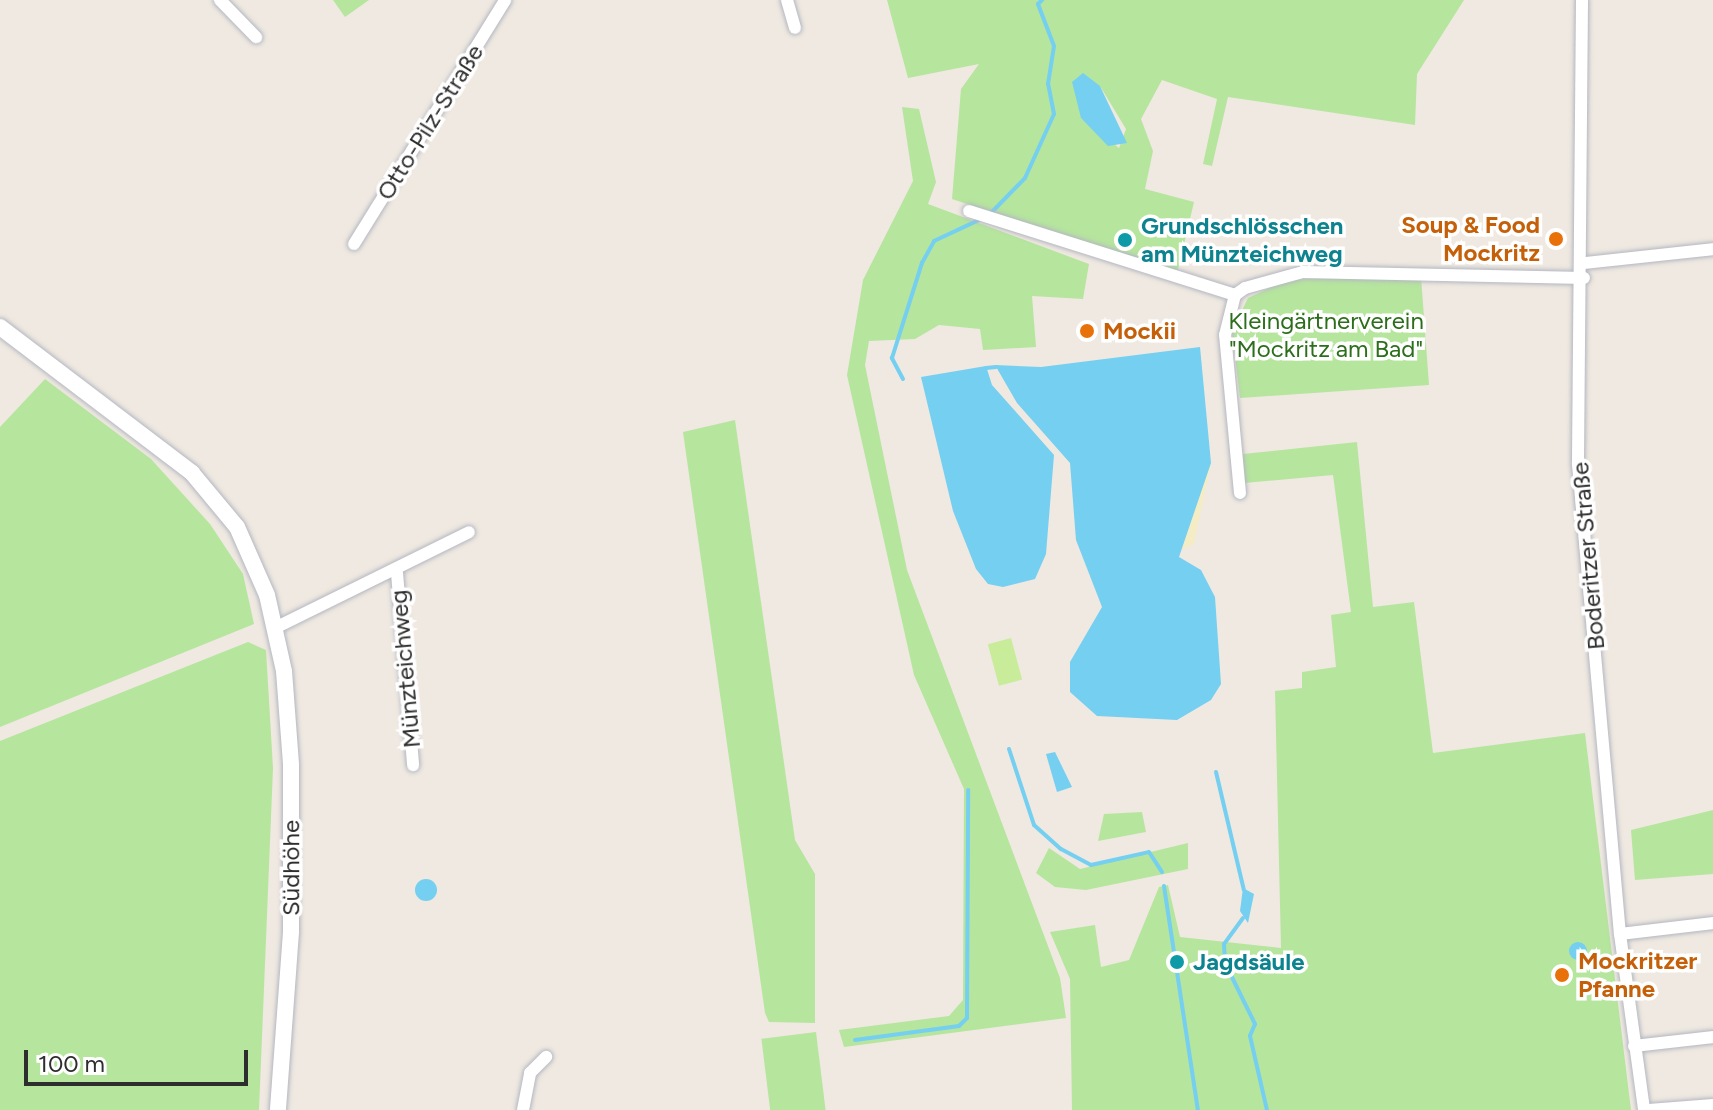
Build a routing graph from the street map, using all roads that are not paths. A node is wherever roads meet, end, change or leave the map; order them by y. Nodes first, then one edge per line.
1 (220, 0) edge
2 (505, 0) edge
3 (787, 0) edge
4 (1582, 0) edge
5 (795, 28) dead end
6 (256, 37) dead end
7 (969, 211) dead end
8 (354, 244) dead end
9 (1713, 249) edge
10 (1585, 263) junction
11 (1584, 278) junction
12 (1235, 295) junction
13 (0, 327) edge
14 (1240, 493) dead end
15 (469, 532) dead end
16 (397, 573) junction
17 (277, 627) junction
18 (413, 765) dead end
19 (1713, 923) edge
20 (1620, 934) junction
21 (1713, 1037) edge
22 (1634, 1046) junction
23 (546, 1057) dead end
24 (1713, 1105) edge
25 (278, 1110) edge
26 (523, 1110) edge
27 (1647, 1110) edge

1 - 6 street
2 - 8 street, Otto-Pilz-Straße
3 - 5 street
4 - 10 street, Boderitzer Straße
7 - 12 street
9 - 10 street
10 - 11 street, Boderitzer Straße
11 - 12 street
11 - 20 street, Boderitzer Straße
12 - 14 street
13 - 17 street, Südhöhe
15 - 16 street, Münzteichweg
16 - 17 street, Münzteichweg
16 - 18 street, Münzteichweg
17 - 25 street, Südhöhe
19 - 20 street
20 - 22 street, Boderitzer Straße
21 - 22 street
22 - 27 street, Boderitzer Straße
23 - 26 street
24 - 27 street

